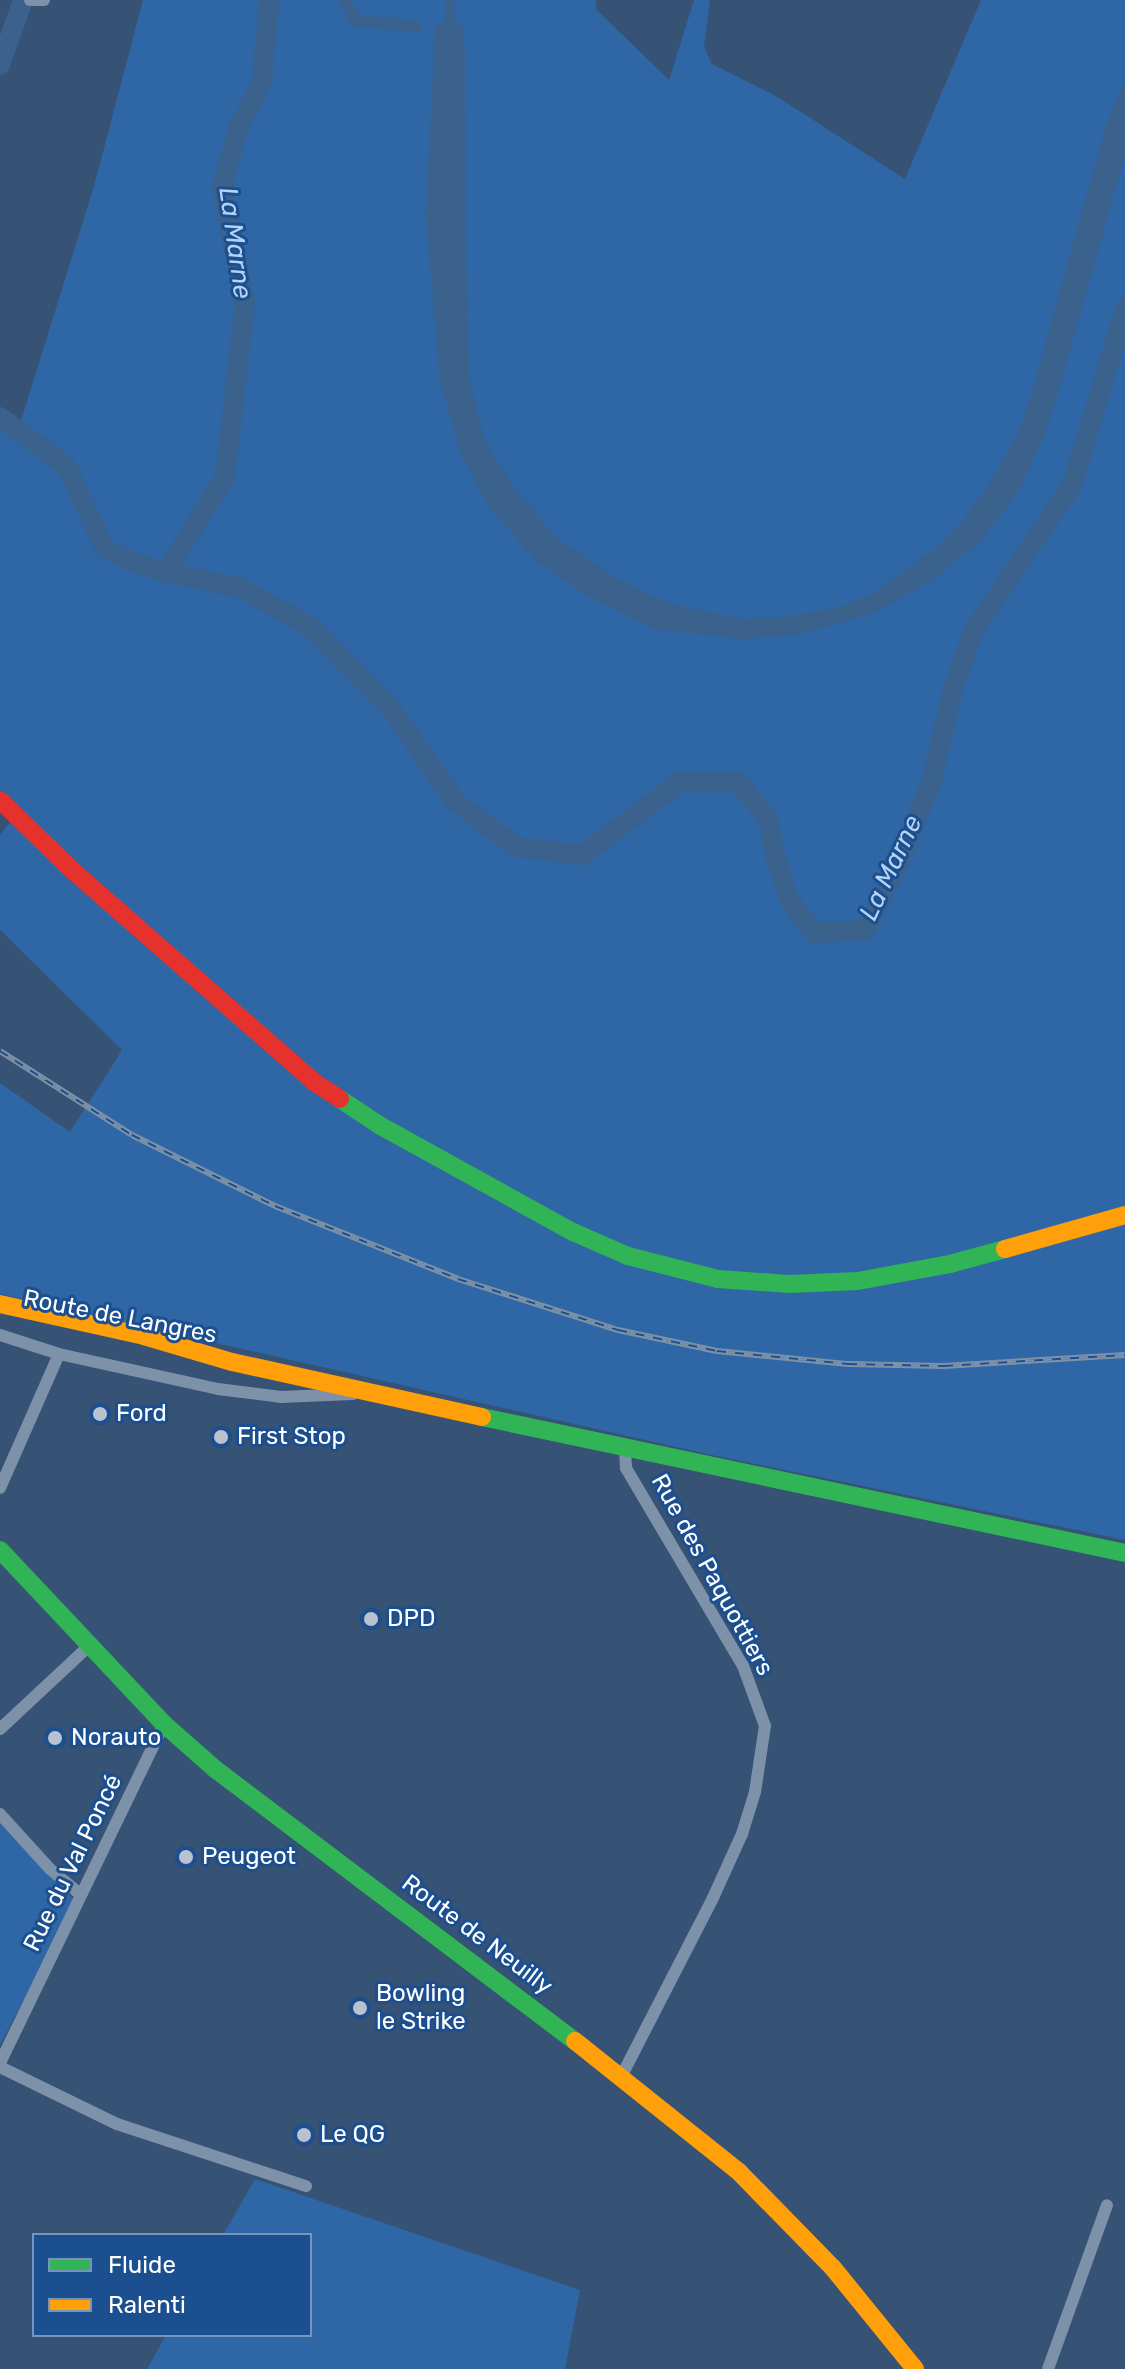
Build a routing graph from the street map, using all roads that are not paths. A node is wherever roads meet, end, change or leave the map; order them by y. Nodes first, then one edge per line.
1 (0, 800) edge
2 (1125, 1215) edge
3 (0, 1304) edge
4 (0, 1318) edge
5 (0, 1335) edge
6 (59, 1354) junction
7 (232, 1362) junction
8 (366, 1392) junction
9 (625, 1447) junction
10 (0, 1488) edge
11 (0, 1550) edge
12 (1125, 1553) edge
13 (88, 1647) junction
14 (164, 1724) junction
15 (0, 1729) edge
16 (0, 1814) edge
17 (81, 1895) junction
18 (0, 2065) edge
19 (621, 2077) junction
20 (306, 2186) dead end
21 (1107, 2205) dead end
22 (915, 2369) edge
23 (1048, 2369) edge

1 - 2 main road
3 - 7 main road
4 - 7 main road, Route de Langres
5 - 6 street
6 - 8 street
6 - 10 street
7 - 8 main road
8 - 9 main road
9 - 12 main road
9 - 19 street, Rue des Paquottiers
11 - 13 main road, Route de Neuilly
13 - 14 main road, Route de Neuilly
13 - 15 street
14 - 17 street, Rue du Val Poncé
14 - 19 main road, Route de Neuilly
16 - 17 street
17 - 18 street, Rue du Val Poncé
18 - 20 street, Rue du Val Poncé
19 - 22 main road, Route de Neuilly
21 - 23 street

